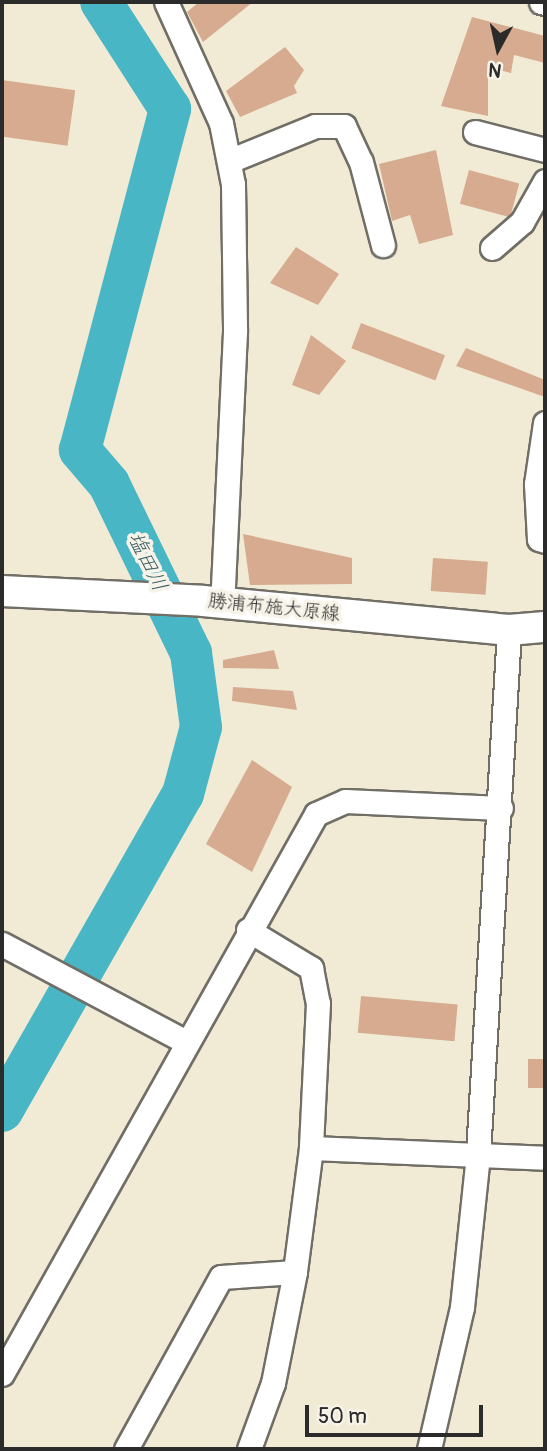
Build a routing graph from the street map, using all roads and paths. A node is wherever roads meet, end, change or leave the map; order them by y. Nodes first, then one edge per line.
1 (166, 2) edge
2 (475, 132) dead end
3 (545, 150) edge
4 (229, 161) junction
5 (545, 181) edge
6 (383, 245) dead end
7 (492, 248) dead end
8 (545, 423) edge
9 (545, 541) edge
10 (2, 591) edge
11 (213, 603) junction
12 (545, 627) edge
13 (509, 630) junction
14 (501, 808) junction
15 (248, 930) junction
16 (10, 949) edge
17 (186, 1042) junction
18 (311, 1148) junction
19 (478, 1154) junction
20 (545, 1158) edge
21 (295, 1272) junction
22 (2, 1374) edge
23 (126, 1449) edge
24 (249, 1449) edge
25 (429, 1449) edge

1 - 4 street
2 - 3 street
4 - 6 street
4 - 11 street
5 - 7 street
8 - 9 street
10 - 11 main road, 勝浦布施大原線
11 - 13 main road, 勝浦布施大原線
12 - 13 main road, 勝浦布施大原線
13 - 14 street
14 - 15 street
14 - 19 street
15 - 17 street
15 - 18 street
16 - 17 street
17 - 22 street
18 - 19 street
18 - 21 street
19 - 20 street
19 - 25 street
21 - 23 street
21 - 24 street

